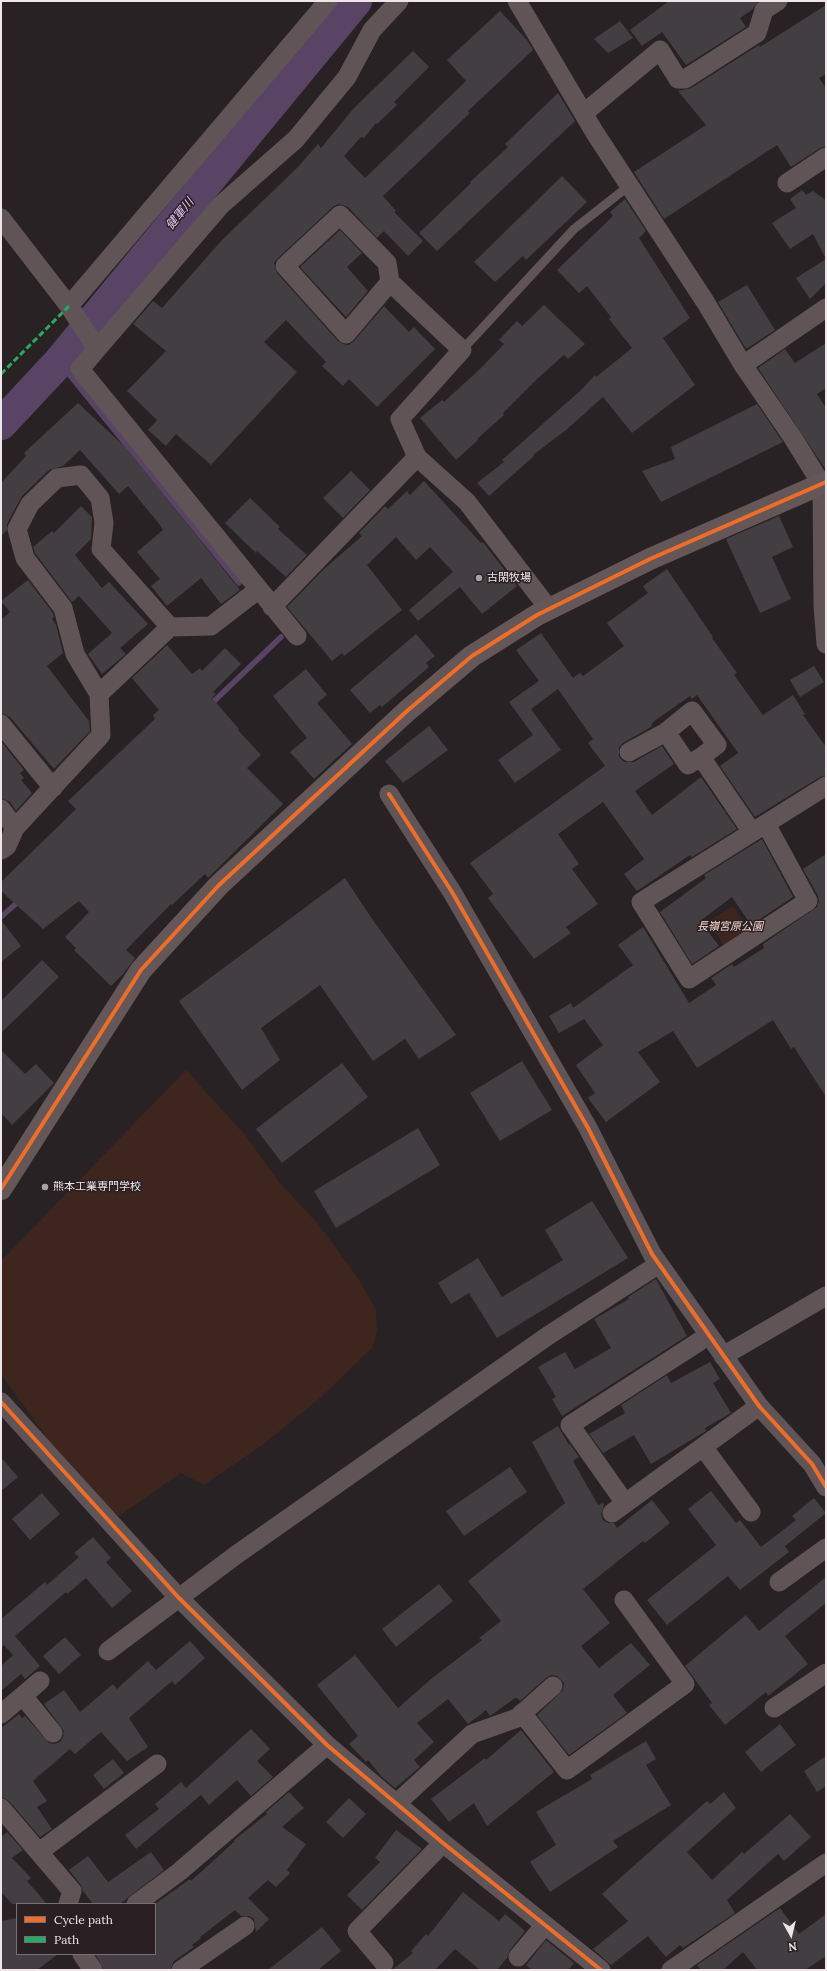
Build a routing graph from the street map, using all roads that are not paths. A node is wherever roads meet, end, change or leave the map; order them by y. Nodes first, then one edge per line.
1 (328, 1) edge
2 (399, 1) edge
3 (517, 1) edge
4 (778, 1) edge
5 (584, 113) junction
6 (826, 157) edge
7 (787, 183) dead end
8 (630, 185) junction
9 (1, 218) edge
10 (390, 282) junction
11 (69, 306) junction
12 (826, 308) edge
13 (97, 349) junction
14 (462, 350) junction
15 (743, 365) junction
16 (417, 457) junction
17 (824, 484) edge
18 (259, 589) junction
19 (272, 607) junction
20 (549, 609) junction
21 (170, 627) junction
22 (297, 636) dead end
23 (826, 644) edge
24 (99, 694) junction
25 (1, 724) edge
26 (666, 732) junction
27 (629, 752) dead end
28 (701, 757) junction
29 (826, 786) edge
30 (52, 788) junction
31 (389, 794) dead end
32 (1, 809) edge
33 (15, 828) junction
34 (759, 828) junction
35 (1, 850) edge
36 (1, 1189) edge
37 (659, 1264) junction
38 (826, 1296) edge
39 (700, 1341) dead end
40 (723, 1356) junction
41 (1, 1402) edge
42 (759, 1406) junction
43 (703, 1447) junction
44 (826, 1487) edge
45 (750, 1512) dead end
46 (826, 1548) edge
47 (778, 1582) dead end
48 (178, 1597) junction
49 (624, 1600) dead end
50 (108, 1651) dead end
51 (826, 1673) edge
52 (40, 1681) dead end
53 (553, 1686) dead end
54 (23, 1696) junction
55 (774, 1708) dead end
56 (522, 1713) junction
57 (1, 1714) edge
58 (53, 1733) dead end
59 (327, 1745) junction
60 (158, 1764) dead end
61 (396, 1804) junction
62 (1, 1808) edge
63 (443, 1843) junction
64 (39, 1852) junction
65 (826, 1863) edge
66 (68, 1903) edge
67 (137, 1903) edge
68 (545, 1925) junction
69 (244, 1926) dead end
70 (83, 1955) edge
71 (518, 1957) dead end
72 (384, 1963) dead end
73 (93, 1970) edge
74 (181, 1970) edge
75 (601, 1970) edge
76 (671, 1970) edge

1 - 11 street
2 - 13 street
3 - 5 street
4 - 5 street
5 - 8 street
6 - 7 street
8 - 14 lane
8 - 15 street
9 - 11 street
10 - 10 street
10 - 14 street
11 - 13 street
12 - 15 street
13 - 18 street
14 - 16 street
15 - 17 street
16 - 19 street
16 - 20 street
17 - 20 street
17 - 23 street
18 - 19 street
18 - 21 street
19 - 22 street
20 - 36 street
21 - 24 street
21 - 24 street
24 - 30 street
25 - 30 street
26 - 27 street
26 - 28 street
26 - 28 street
28 - 34 street
29 - 34 street
30 - 33 street
31 - 37 street
32 - 33 street
33 - 35 street
34 - 34 street
37 - 40 street
37 - 48 street
38 - 40 street
39 - 43 street
40 - 42 street
41 - 48 street
42 - 43 street
42 - 44 street
43 - 45 street
46 - 47 street
48 - 50 street
48 - 59 street
49 - 56 street
51 - 55 street
52 - 54 street
53 - 56 street
54 - 57 street
54 - 58 street
56 - 61 street
59 - 61 street
59 - 67 street
60 - 64 street
61 - 63 street
62 - 64 street
63 - 68 street
63 - 72 street
64 - 66 street
65 - 76 street
68 - 71 street
68 - 75 street
69 - 74 street
70 - 73 street

